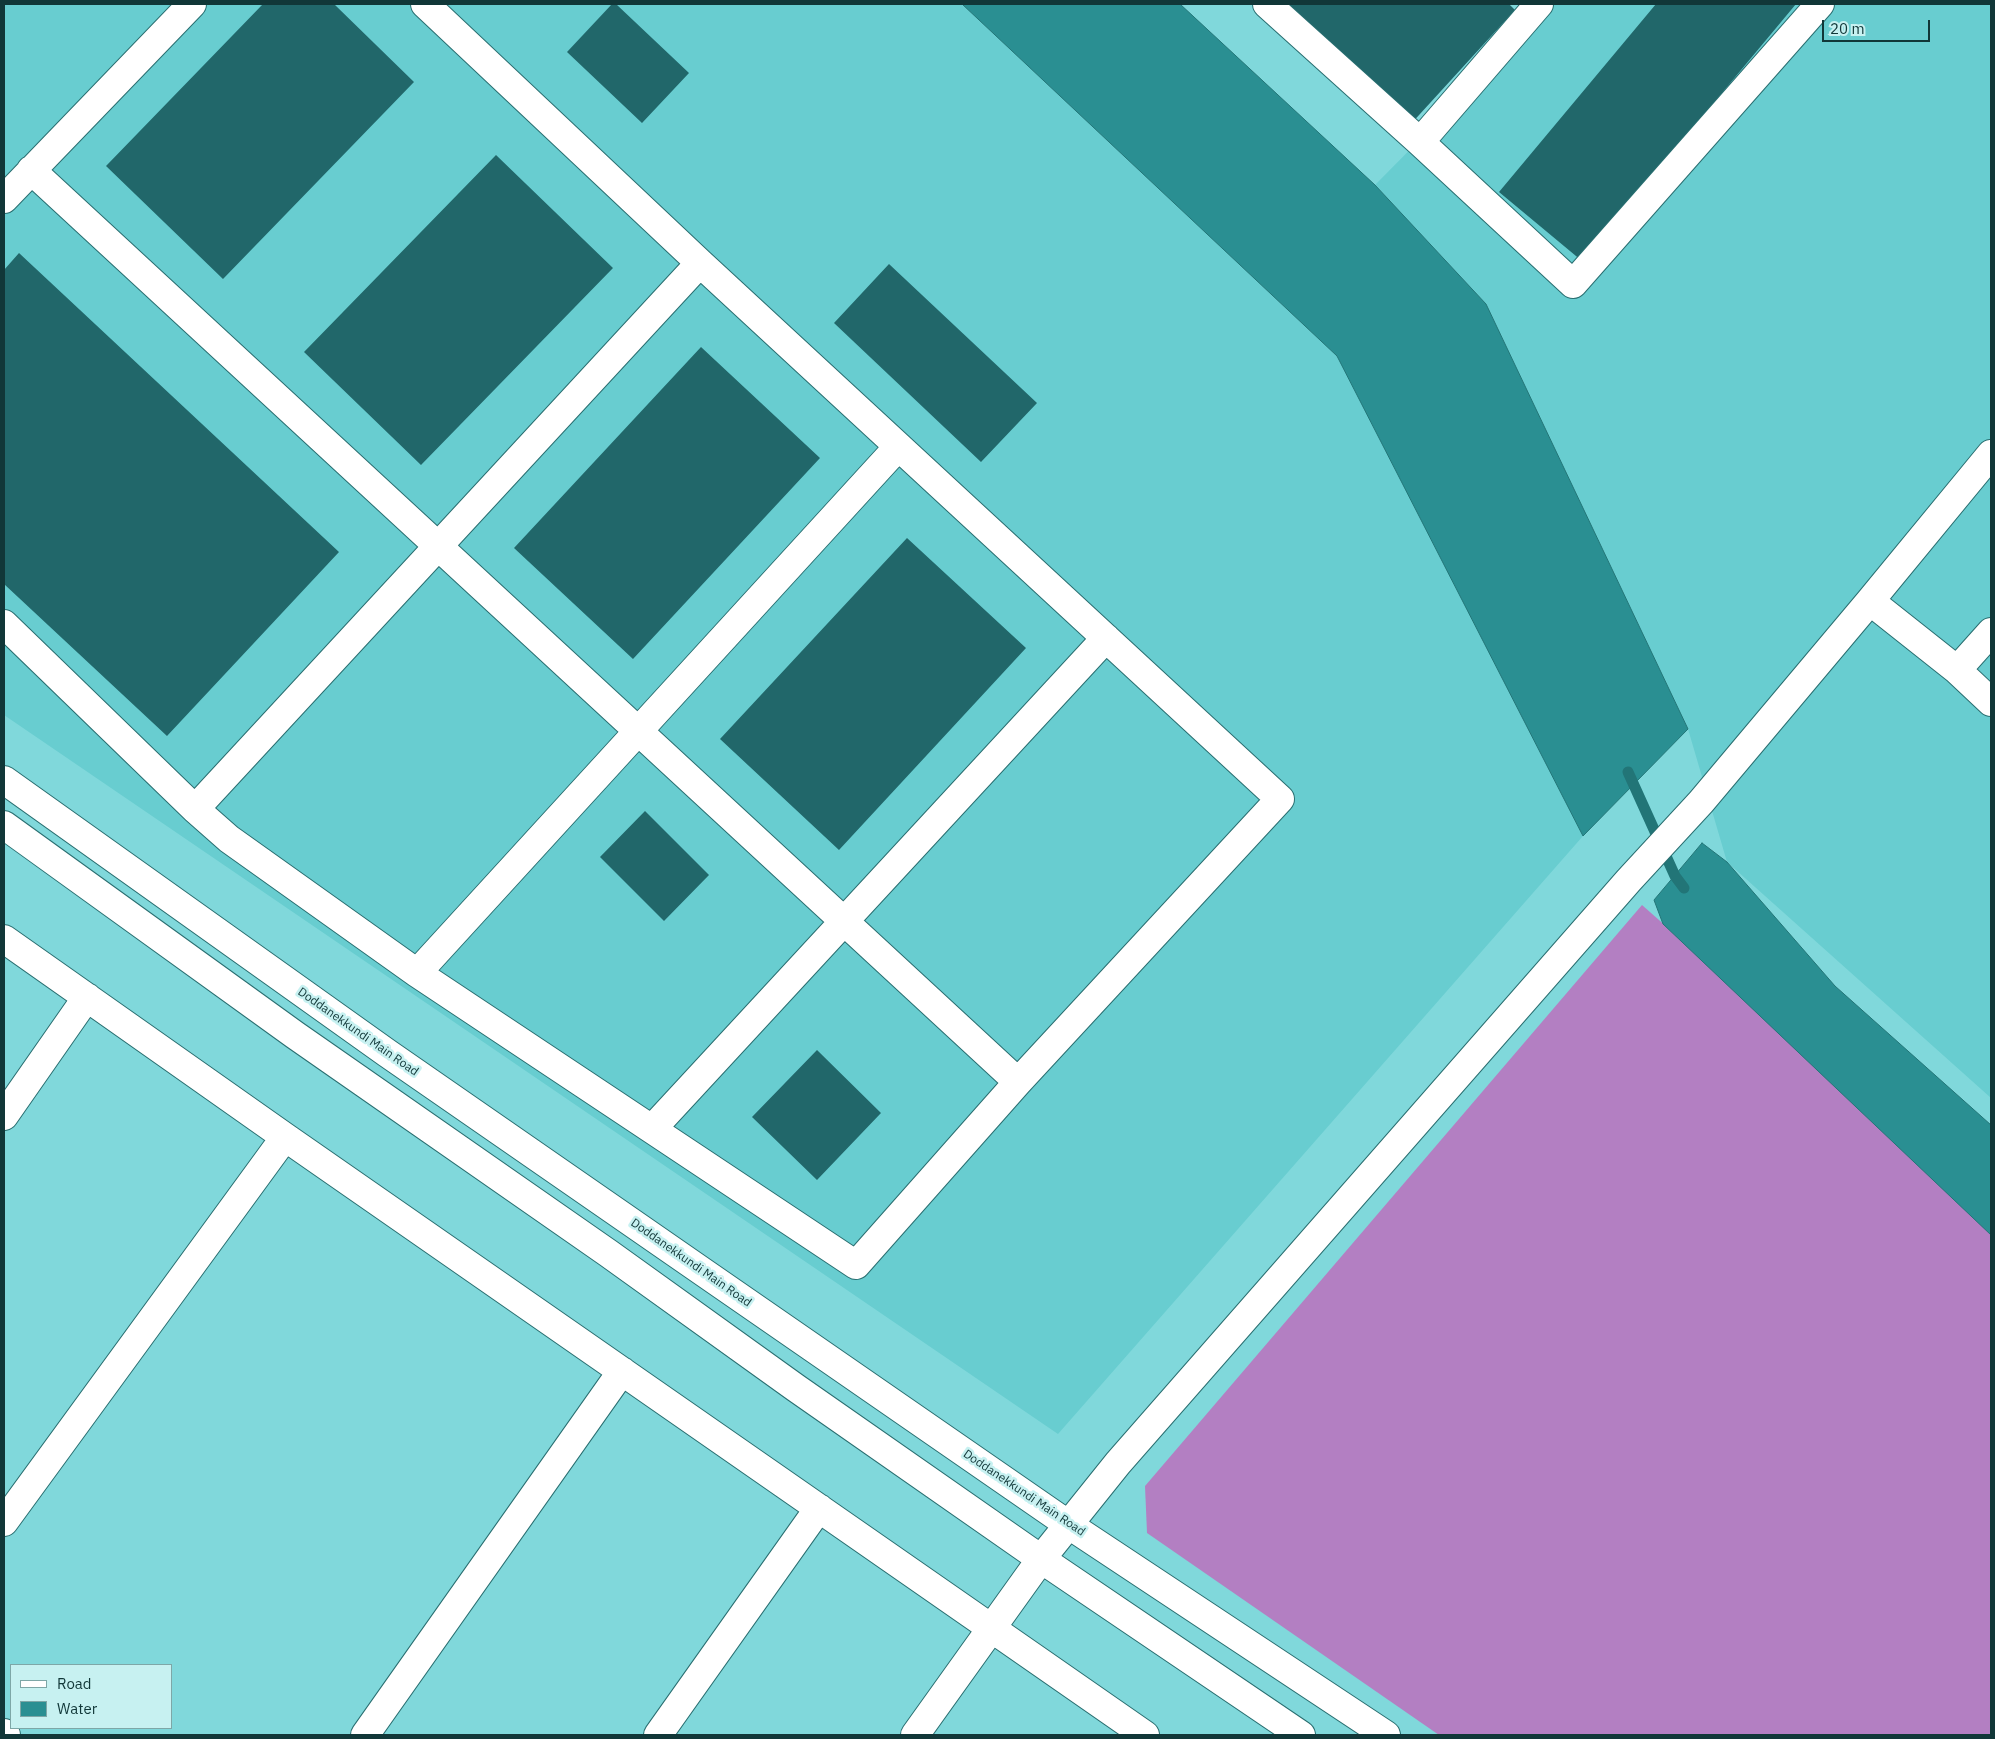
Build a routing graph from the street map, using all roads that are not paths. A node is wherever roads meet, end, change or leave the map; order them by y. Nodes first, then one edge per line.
1 (192, 4) edge
2 (424, 4) edge
3 (1267, 4) edge
4 (1539, 4) edge
5 (1820, 4) edge
6 (1420, 142) junction
7 (30, 170) junction
8 (4, 199) edge
9 (700, 263) junction
10 (898, 447) junction
11 (1991, 454) edge
12 (438, 546) junction
13 (1870, 601) junction
14 (4, 624) edge
15 (1991, 632) edge
16 (1106, 638) junction
17 (1957, 670) junction
18 (1991, 702) edge
19 (638, 731) junction
20 (4, 780) edge
21 (196, 809) junction
22 (4, 825) edge
23 (844, 922) junction
24 (4, 939) edge
25 (417, 973) junction
26 (87, 997) junction
27 (1018, 1082) junction
28 (4, 1116) edge
29 (652, 1129) junction
30 (285, 1137) junction
31 (622, 1371) junction
32 (819, 1508) junction
33 (4, 1522) edge
34 (1069, 1525) junction
35 (1041, 1559) junction
36 (992, 1628) junction
37 (366, 1735) edge
38 (658, 1735) edge
39 (915, 1735) edge
40 (1145, 1735) edge
41 (1301, 1735) edge
42 (1386, 1735) edge

1 - 7 street
2 - 9 street
3 - 6 street
4 - 6 street
5 - 6 street
7 - 8 street
7 - 12 street
9 - 10 street
9 - 12 street
10 - 16 street
10 - 19 street
11 - 13 street
12 - 19 street
12 - 21 street
13 - 17 street
13 - 34 street
14 - 21 street
15 - 17 street
16 - 23 street
16 - 27 street
17 - 18 street
19 - 23 street
19 - 25 street
20 - 34 street, Doddanekkundi Main Road
21 - 25 street
22 - 35 street
23 - 27 street
23 - 29 street
24 - 26 street
25 - 29 street
26 - 28 street
26 - 30 street
27 - 29 street
30 - 31 street
30 - 33 street
31 - 32 street
31 - 37 street
32 - 36 street
32 - 38 street
34 - 35 street
34 - 42 street, Doddanekkundi Main Road
35 - 36 street
35 - 41 street
36 - 39 street
36 - 40 street

